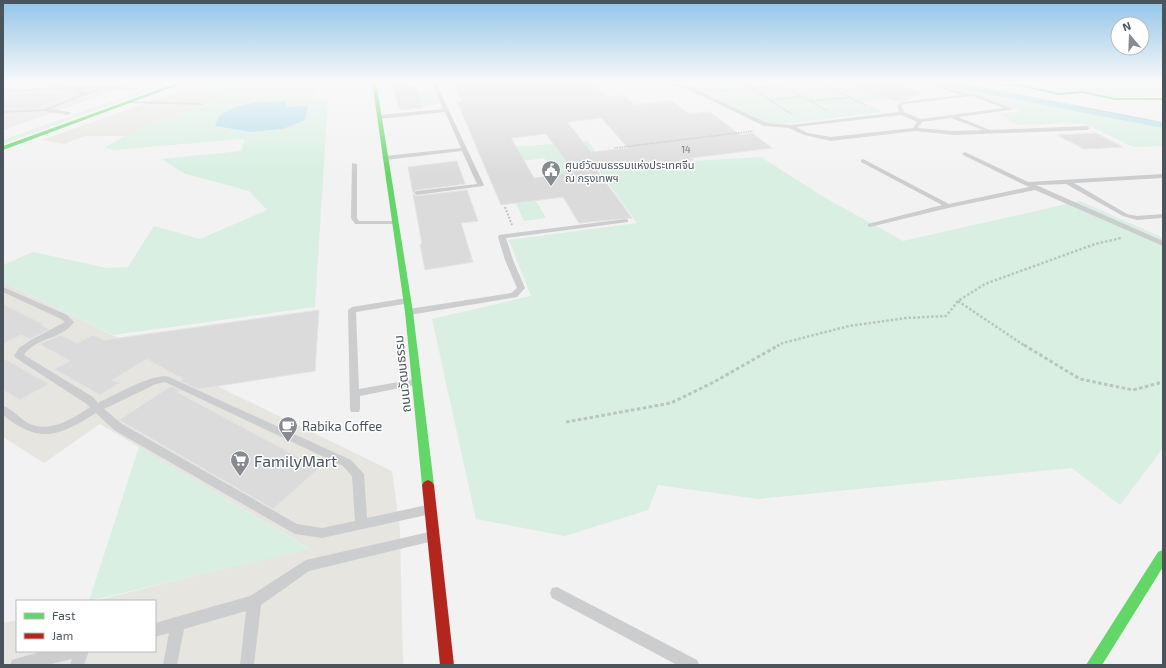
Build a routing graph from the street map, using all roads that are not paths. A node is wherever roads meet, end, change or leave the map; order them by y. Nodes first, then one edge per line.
1 (71, 112) edge
2 (101, 112) edge
3 (406, 112) edge
4 (447, 112) edge
5 (738, 112) edge
6 (987, 112) edge
7 (902, 113) joint
8 (380, 115) joint
9 (951, 117) junction
10 (50, 119) dead end
11 (920, 121) junction
12 (790, 126) junction
13 (1087, 128) dead end
14 (915, 129) junction
15 (990, 132) junction
16 (3, 148) edge
17 (464, 149) junction
18 (965, 154) dead end
19 (385, 158) junction
20 (862, 161) dead end
21 (354, 164) dead end
22 (1163, 176) edge
23 (1066, 182) junction
24 (1027, 184) junction
25 (1036, 188) junction
26 (417, 193) dead end
27 (948, 206) junction
28 (1163, 216) edge
29 (626, 221) dead end
30 (395, 223) junction
31 (870, 225) dead end
32 (1163, 244) edge
33 (3, 289) edge
34 (407, 301) junction
35 (409, 312) junction
36 (415, 382) junction
37 (355, 393) junction
38 (97, 408) junction
39 (355, 409) dead end
40 (3, 410) edge
41 (429, 510) junction
42 (361, 525) junction
43 (432, 536) junction
44 (1163, 556) edge
45 (557, 593) dead end
46 (254, 602) junction
47 (178, 624) junction
48 (156, 630) edge
49 (69, 652) edge
50 (82, 652) edge
51 (17, 665) edge
52 (78, 665) edge
53 (170, 665) edge
54 (247, 665) edge
55 (447, 665) edge
56 (692, 665) edge
57 (1093, 665) edge

1 - 10 street
2 - 16 street
3 - 8 lane
4 - 17 lane
5 - 12 lane
6 - 9 lane
7 - 11 lane
7 - 12 lane
8 - 19 street, ถนนวัฒนธรรม
9 - 11 lane
9 - 15 lane
11 - 14 lane
12 - 14 lane
13 - 15 lane
14 - 15 lane
17 - 19 lane
17 - 26 lane
18 - 24 lane
19 - 30 street, ถนนวัฒนธรรม
20 - 27 lane
21 - 30 lane
22 - 23 lane
23 - 24 lane
23 - 28 lane
24 - 25 lane
25 - 27 lane
25 - 32 lane
27 - 31 lane
29 - 35 lane
30 - 34 street, ถนนวัฒนธรรม
33 - 38 lane
34 - 35 street, ถนนวัฒนธรรม
34 - 37 lane
35 - 36 street, ถนนวัฒนธรรม
36 - 37 lane
36 - 41 street, ถนนวัฒนธรรม
37 - 39 lane
38 - 40 lane
38 - 42 lane
38 - 42 lane
41 - 42 lane
41 - 43 street, ถนนวัฒนธรรม
43 - 46 lane
43 - 55 street, ถนนวัฒนธรรม
44 - 57 street
45 - 56 lane
46 - 47 lane
46 - 54 lane
47 - 48 lane
47 - 53 lane
49 - 51 lane
50 - 52 lane

